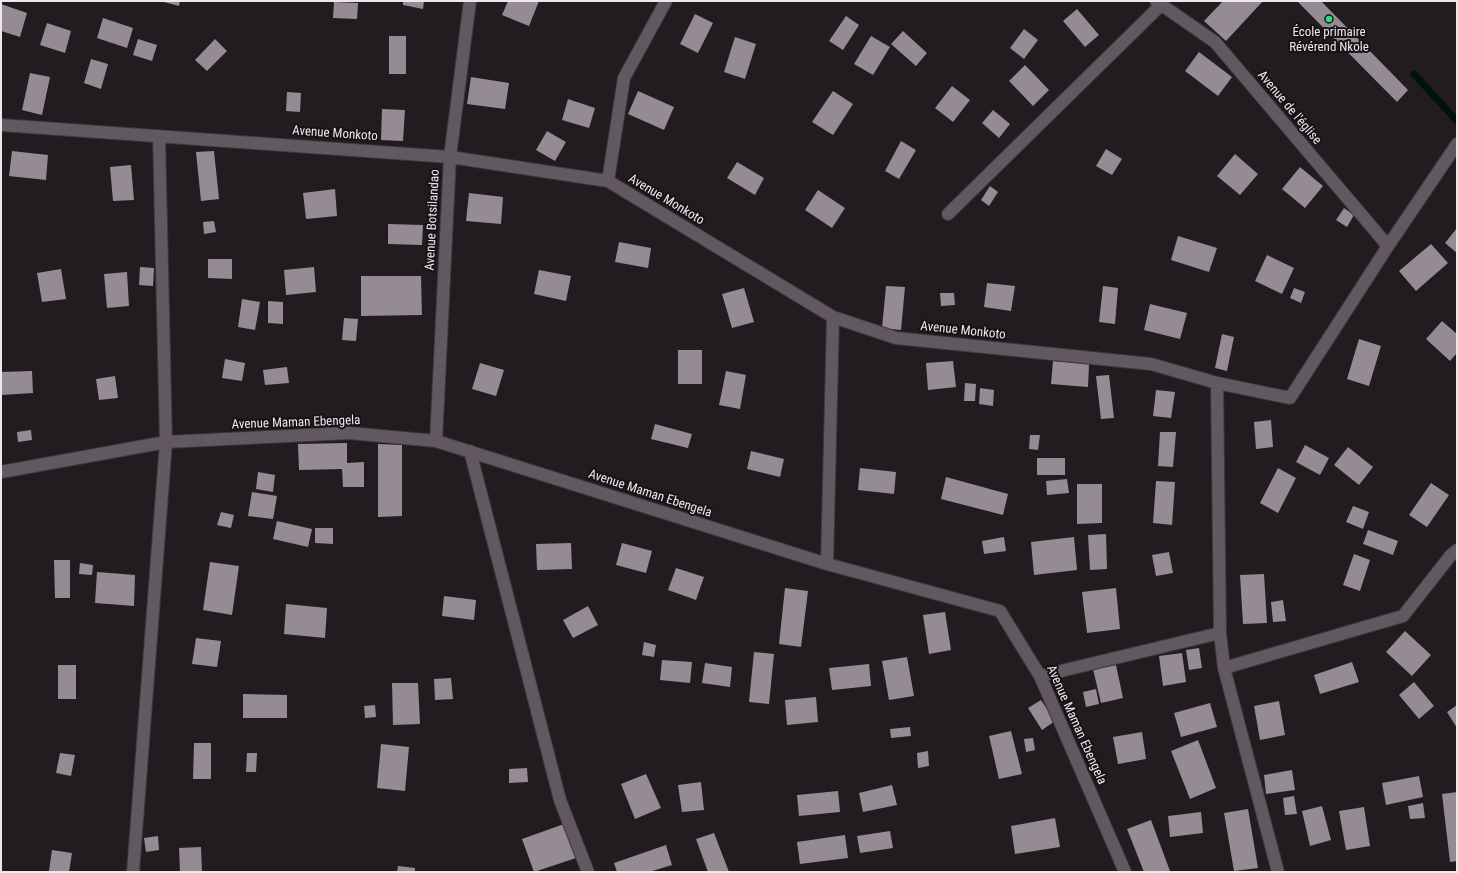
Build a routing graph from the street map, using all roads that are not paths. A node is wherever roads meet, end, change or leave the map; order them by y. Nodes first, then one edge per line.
1 (470, 1) edge
2 (666, 1) edge
3 (1158, 3) edge
4 (1, 125) edge
5 (159, 136) junction
6 (1457, 144) edge
7 (450, 156) junction
8 (608, 181) junction
9 (948, 214) dead end
10 (1388, 246) junction
11 (833, 317) junction
12 (1216, 383) junction
13 (436, 441) junction
14 (166, 442) junction
15 (470, 451) junction
16 (1, 472) edge
17 (1457, 550) edge
18 (827, 564) junction
19 (1220, 633) junction
20 (1224, 668) junction
21 (1040, 676) junction
22 (133, 872) edge
23 (588, 872) edge
24 (1126, 872) edge
25 (1278, 872) edge

1 - 7 street, Avenue Botsilandao
2 - 8 street
3 - 9 street
3 - 10 street, Avenue de l'église
4 - 5 street, Avenue Monkoto
5 - 7 street, Avenue Monkoto
5 - 14 street
6 - 10 street
7 - 8 street, Avenue Monkoto
7 - 13 street, Avenue Botsilandao
8 - 11 street, Avenue Monkoto
10 - 12 street, Avenue Monkoto
11 - 12 street, Avenue Monkoto
11 - 18 street
12 - 19 street
13 - 14 street, Avenue Maman Ebengela
13 - 15 street, Avenue Maman Ebengela
14 - 16 street, Avenue Maman Ebengela
14 - 22 street
15 - 18 street, Avenue Maman Ebengela
15 - 23 street
17 - 20 street
18 - 21 street, Avenue Maman Ebengela
19 - 20 street
19 - 21 street
20 - 25 street
21 - 24 street, Avenue Maman Ebengela

